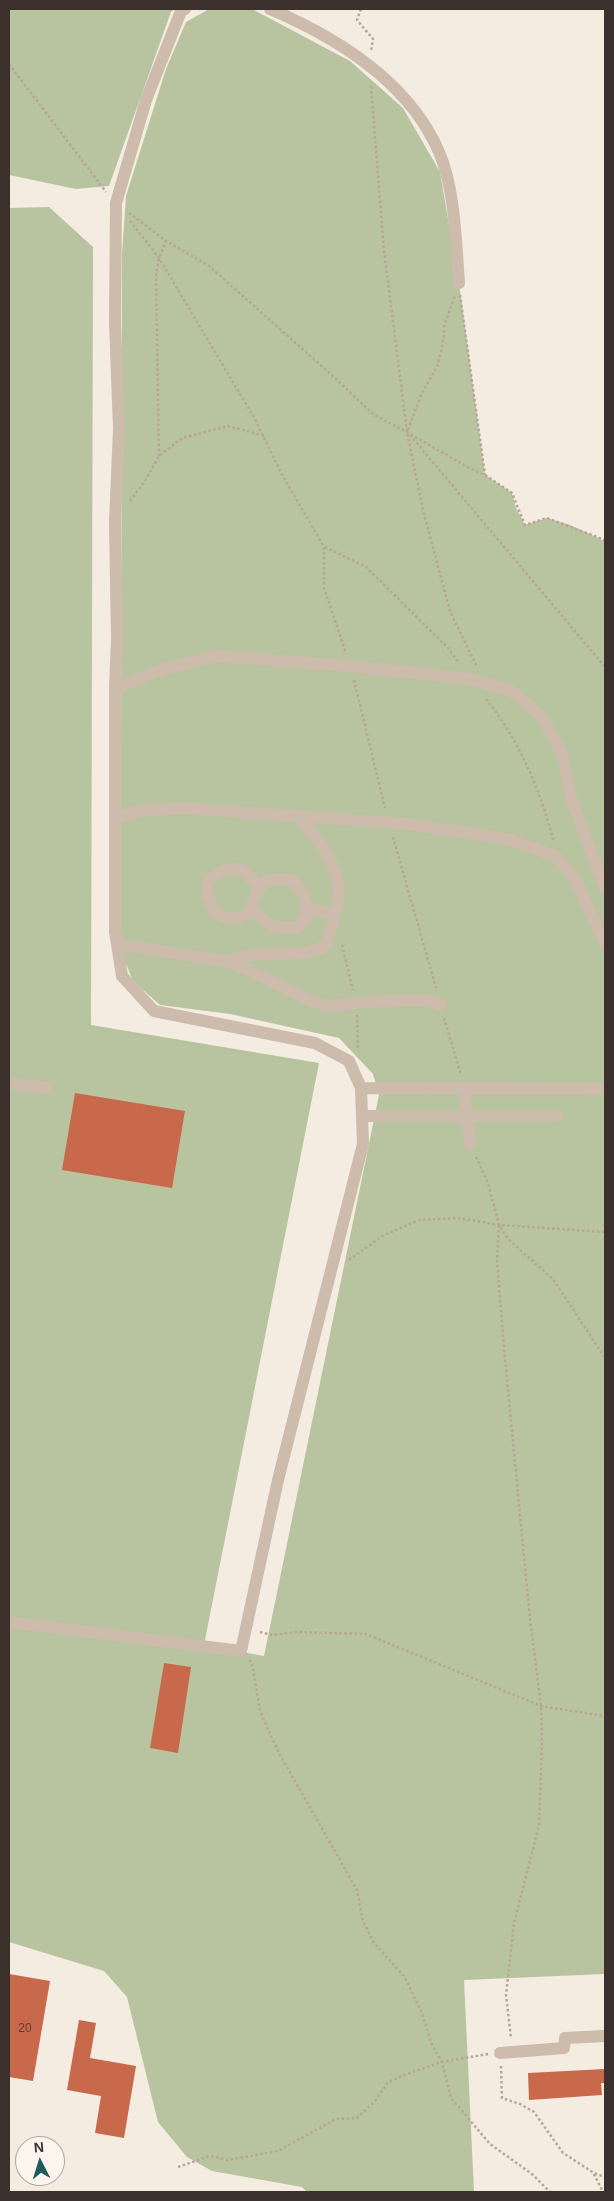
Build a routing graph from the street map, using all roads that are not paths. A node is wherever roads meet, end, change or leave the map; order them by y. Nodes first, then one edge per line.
1 (184, 9) edge
2 (270, 9) edge
3 (459, 283) road end
4 (115, 688) junction
5 (298, 816) junction
6 (115, 818) junction
7 (259, 887) junction
8 (605, 889) edge
9 (252, 908) junction
10 (307, 909) junction
11 (334, 914) junction
12 (117, 944) junction
13 (605, 944) edge
14 (225, 961) junction
15 (441, 1005) road end
16 (9, 1082) edge
17 (48, 1088) dead end
18 (361, 1088) junction
19 (464, 1088) junction
20 (605, 1089) edge
21 (362, 1116) junction
22 (469, 1116) junction
23 (558, 1116) dead end
24 (470, 1144) road end
25 (9, 1622) edge
26 (605, 2036) edge
27 (506, 2052) road end

1 - 4 lane
2 - 3 lane
4 - 6 lane
4 - 8 lane
5 - 6 lane
5 - 11 lane
5 - 13 lane
6 - 12 lane
7 - 9 lane
7 - 9 lane
7 - 10 lane
9 - 10 lane
10 - 11 lane
11 - 14 lane
12 - 14 lane
12 - 18 lane
14 - 15 lane
16 - 17 lane
18 - 19 lane
18 - 21 lane
19 - 20 lane
19 - 22 lane
21 - 22 lane
21 - 25 lane
22 - 23 lane
22 - 24 lane
26 - 27 lane

